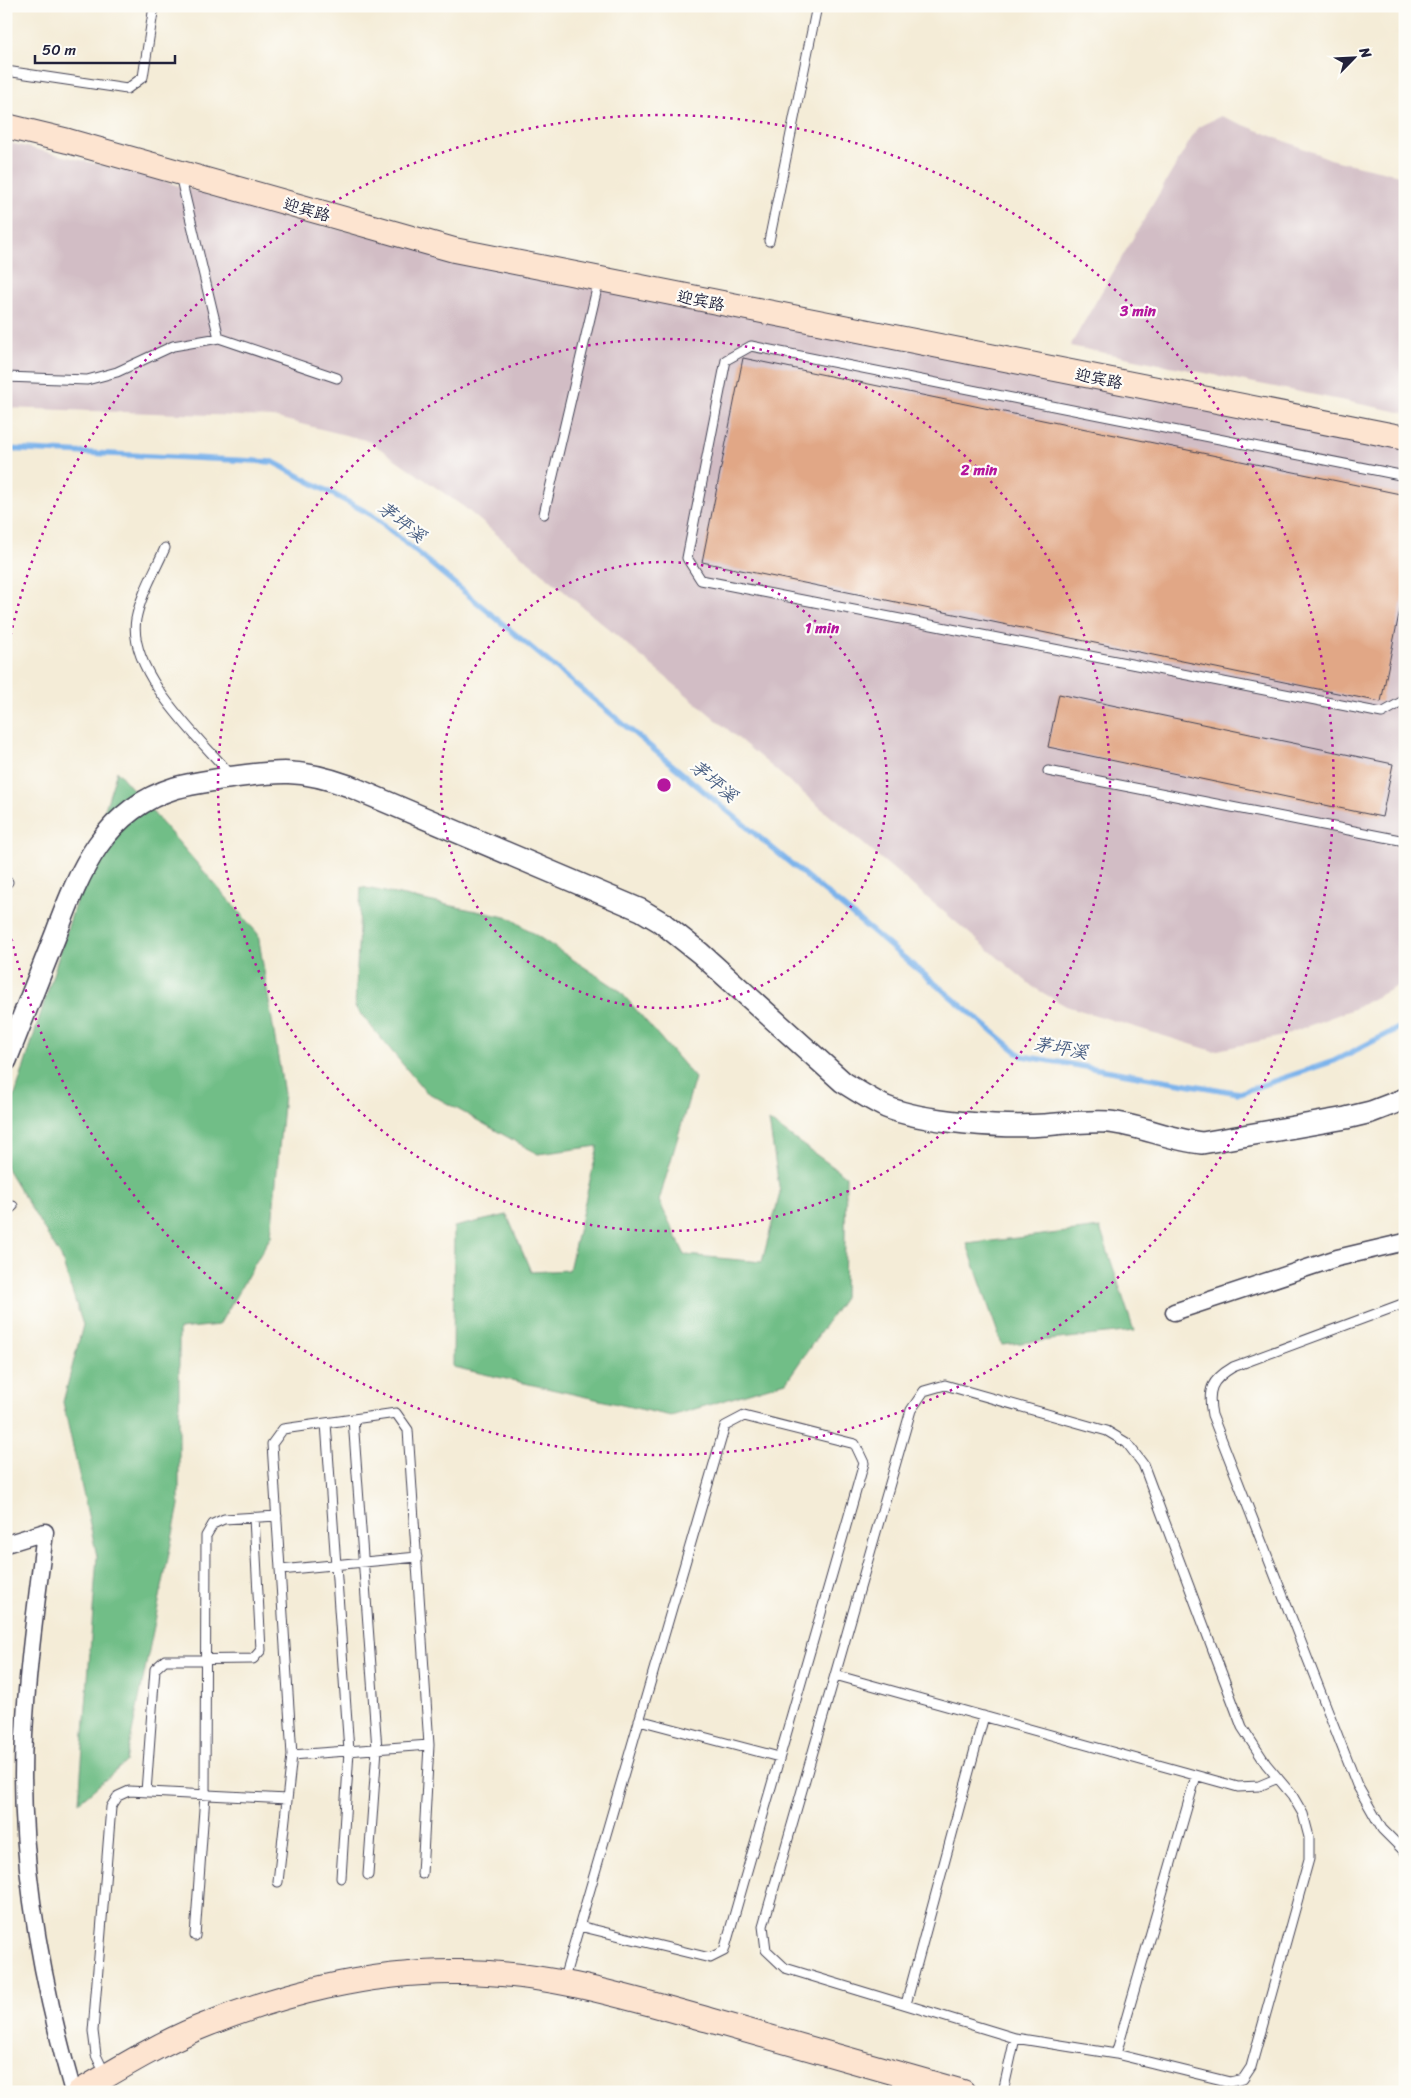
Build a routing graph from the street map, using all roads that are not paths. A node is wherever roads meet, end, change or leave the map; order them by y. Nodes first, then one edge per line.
1 (154, 6) edge
2 (817, 6) edge
3 (6, 71) edge
4 (6, 126) edge
5 (180, 172) junction
6 (769, 241) dead end
7 (599, 280) junction
8 (219, 338) junction
9 (6, 377) edge
10 (337, 378) dead end
11 (1405, 438) edge
12 (1405, 476) edge
13 (544, 514) dead end
14 (166, 548) dead end
15 (1405, 700) edge
16 (1048, 772) dead end
17 (233, 778) junction
18 (1405, 841) edge
19 (6, 1060) edge
20 (1405, 1098) edge
21 (1405, 1242) edge
22 (1405, 1303) edge
23 (1174, 1312) dead end
24 (353, 1419) junction
25 (326, 1423) junction
26 (277, 1516) junction
27 (254, 1518) junction
28 (6, 1544) edge
29 (417, 1557) junction
30 (364, 1562) junction
31 (336, 1565) junction
32 (280, 1570) junction
33 (205, 1660) junction
34 (835, 1675) junction
35 (984, 1716) junction
36 (639, 1720) junction
37 (429, 1745) junction
38 (377, 1749) junction
39 (350, 1751) junction
40 (292, 1755) junction
41 (779, 1757) junction
42 (1196, 1776) junction
43 (1278, 1778) junction
44 (146, 1792) junction
45 (205, 1795) junction
46 (287, 1799) junction
47 (1405, 1852) edge
48 (422, 1874) dead end
49 (368, 1875) dead end
50 (341, 1878) dead end
51 (278, 1882) dead end
52 (579, 1926) junction
53 (195, 1936) dead end
54 (563, 1982) junction
55 (906, 2004) junction
56 (1015, 2038) junction
57 (1116, 2054) junction
58 (106, 2076) junction
59 (73, 2092) edge
60 (79, 2092) edge
61 (963, 2092) edge
62 (1003, 2092) edge

1 - 3 lane
2 - 6 lane
4 - 5 main road, 迎宾路
5 - 7 main road, 迎宾路
5 - 8 lane
7 - 11 main road, 迎宾路
7 - 13 lane
8 - 9 lane
8 - 10 lane
12 - 15 lane
14 - 17 lane
16 - 18 lane
17 - 19 street
17 - 20 street
21 - 23 street
22 - 47 lane
24 - 25 lane
24 - 29 lane
24 - 30 lane
25 - 26 lane
25 - 31 lane
26 - 27 lane
26 - 32 lane
27 - 33 lane
27 - 33 lane
28 - 59 street
29 - 30 lane
29 - 37 lane
30 - 31 lane
30 - 38 lane
31 - 32 lane
31 - 39 lane
32 - 40 lane
33 - 44 lane
33 - 45 lane
34 - 35 lane
34 - 43 lane
34 - 55 lane
35 - 42 lane
35 - 55 lane
36 - 41 lane
36 - 41 lane
36 - 52 lane
37 - 38 lane
37 - 48 lane
38 - 39 lane
38 - 49 lane
39 - 40 lane
39 - 50 lane
40 - 46 lane
41 - 52 lane
42 - 43 lane
42 - 57 lane
43 - 57 lane
44 - 45 lane
44 - 58 lane
45 - 46 lane
45 - 53 lane
46 - 51 lane
52 - 54 lane
54 - 58 main road
54 - 61 main road
55 - 56 lane
56 - 57 lane
56 - 62 lane
58 - 60 main road

